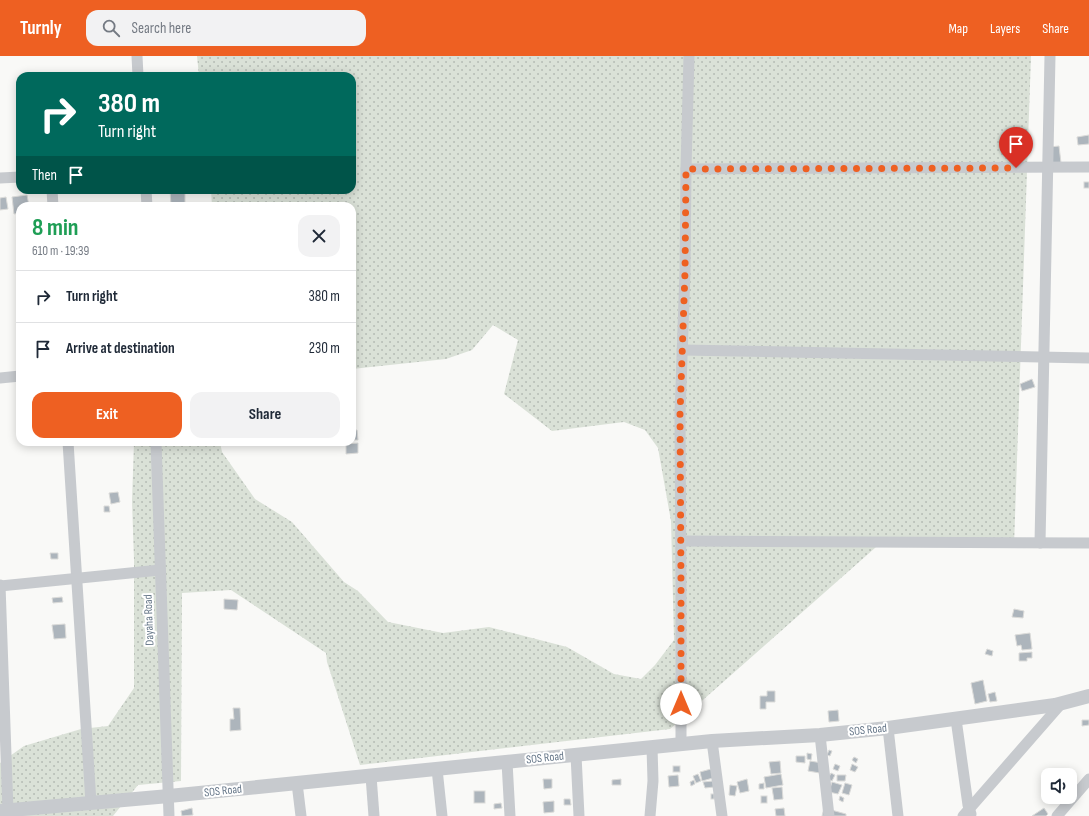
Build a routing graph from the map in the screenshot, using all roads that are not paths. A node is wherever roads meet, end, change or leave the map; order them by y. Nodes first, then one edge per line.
1 (137, 56) edge
2 (689, 56) edge
3 (1050, 56) edge
4 (138, 72) edge
5 (1048, 168) junction
6 (1089, 168) edge
7 (686, 169) junction
8 (16, 177) edge
9 (0, 178) edge
10 (682, 350) junction
11 (1044, 357) junction
12 (1089, 358) edge
13 (16, 376) edge
14 (0, 378) edge
15 (68, 446) edge
16 (156, 446) edge
17 (681, 541) junction
18 (1040, 543) junction
19 (1089, 543) edge
20 (160, 570) junction
21 (0, 585) edge
22 (1089, 696) edge
23 (1061, 704) junction
24 (956, 719) junction
25 (888, 728) junction
26 (820, 735) junction
27 (712, 741) junction
28 (681, 744) junction
29 (652, 747) junction
30 (576, 755) junction
31 (506, 762) junction
32 (437, 769) junction
33 (371, 776) junction
34 (1089, 779) edge
35 (298, 783) junction
36 (169, 796) junction
37 (91, 803) junction
38 (4, 811) edge
39 (968, 814) edge
40 (169, 816) edge
41 (301, 816) edge
42 (374, 816) edge
43 (442, 816) edge
44 (510, 816) edge
45 (579, 816) edge
46 (650, 816) edge
47 (722, 816) edge
48 (829, 816) edge
49 (898, 816) edge
50 (1058, 816) edge

1 - 4 street
2 - 7 street
3 - 5 street
5 - 6 street
5 - 7 street
5 - 11 street
7 - 10 street
8 - 9 street
10 - 11 street
10 - 17 street
11 - 12 street
11 - 18 street
13 - 14 street
15 - 37 street
16 - 20 street, Dayaha Road
17 - 18 street
17 - 28 street
18 - 19 street
20 - 21 street
20 - 36 street, Dayaha Road
21 - 38 street
22 - 23 street, SOS Road
23 - 24 street, SOS Road
23 - 39 street
24 - 25 street, SOS Road
24 - 39 street
25 - 26 street, SOS Road
25 - 49 street
26 - 27 street, SOS Road
26 - 48 street
27 - 28 street, SOS Road
27 - 47 street
28 - 29 street, SOS Road
29 - 30 street, SOS Road
29 - 46 street
30 - 31 street, SOS Road
30 - 45 street
31 - 32 street, SOS Road
31 - 44 street
32 - 33 street, SOS Road
32 - 43 street
33 - 35 street, SOS Road
33 - 42 street
34 - 50 street
35 - 36 street, SOS Road
35 - 41 street
36 - 37 street, SOS Road
36 - 40 street, Dayaha Road
37 - 38 street, SOS Road

